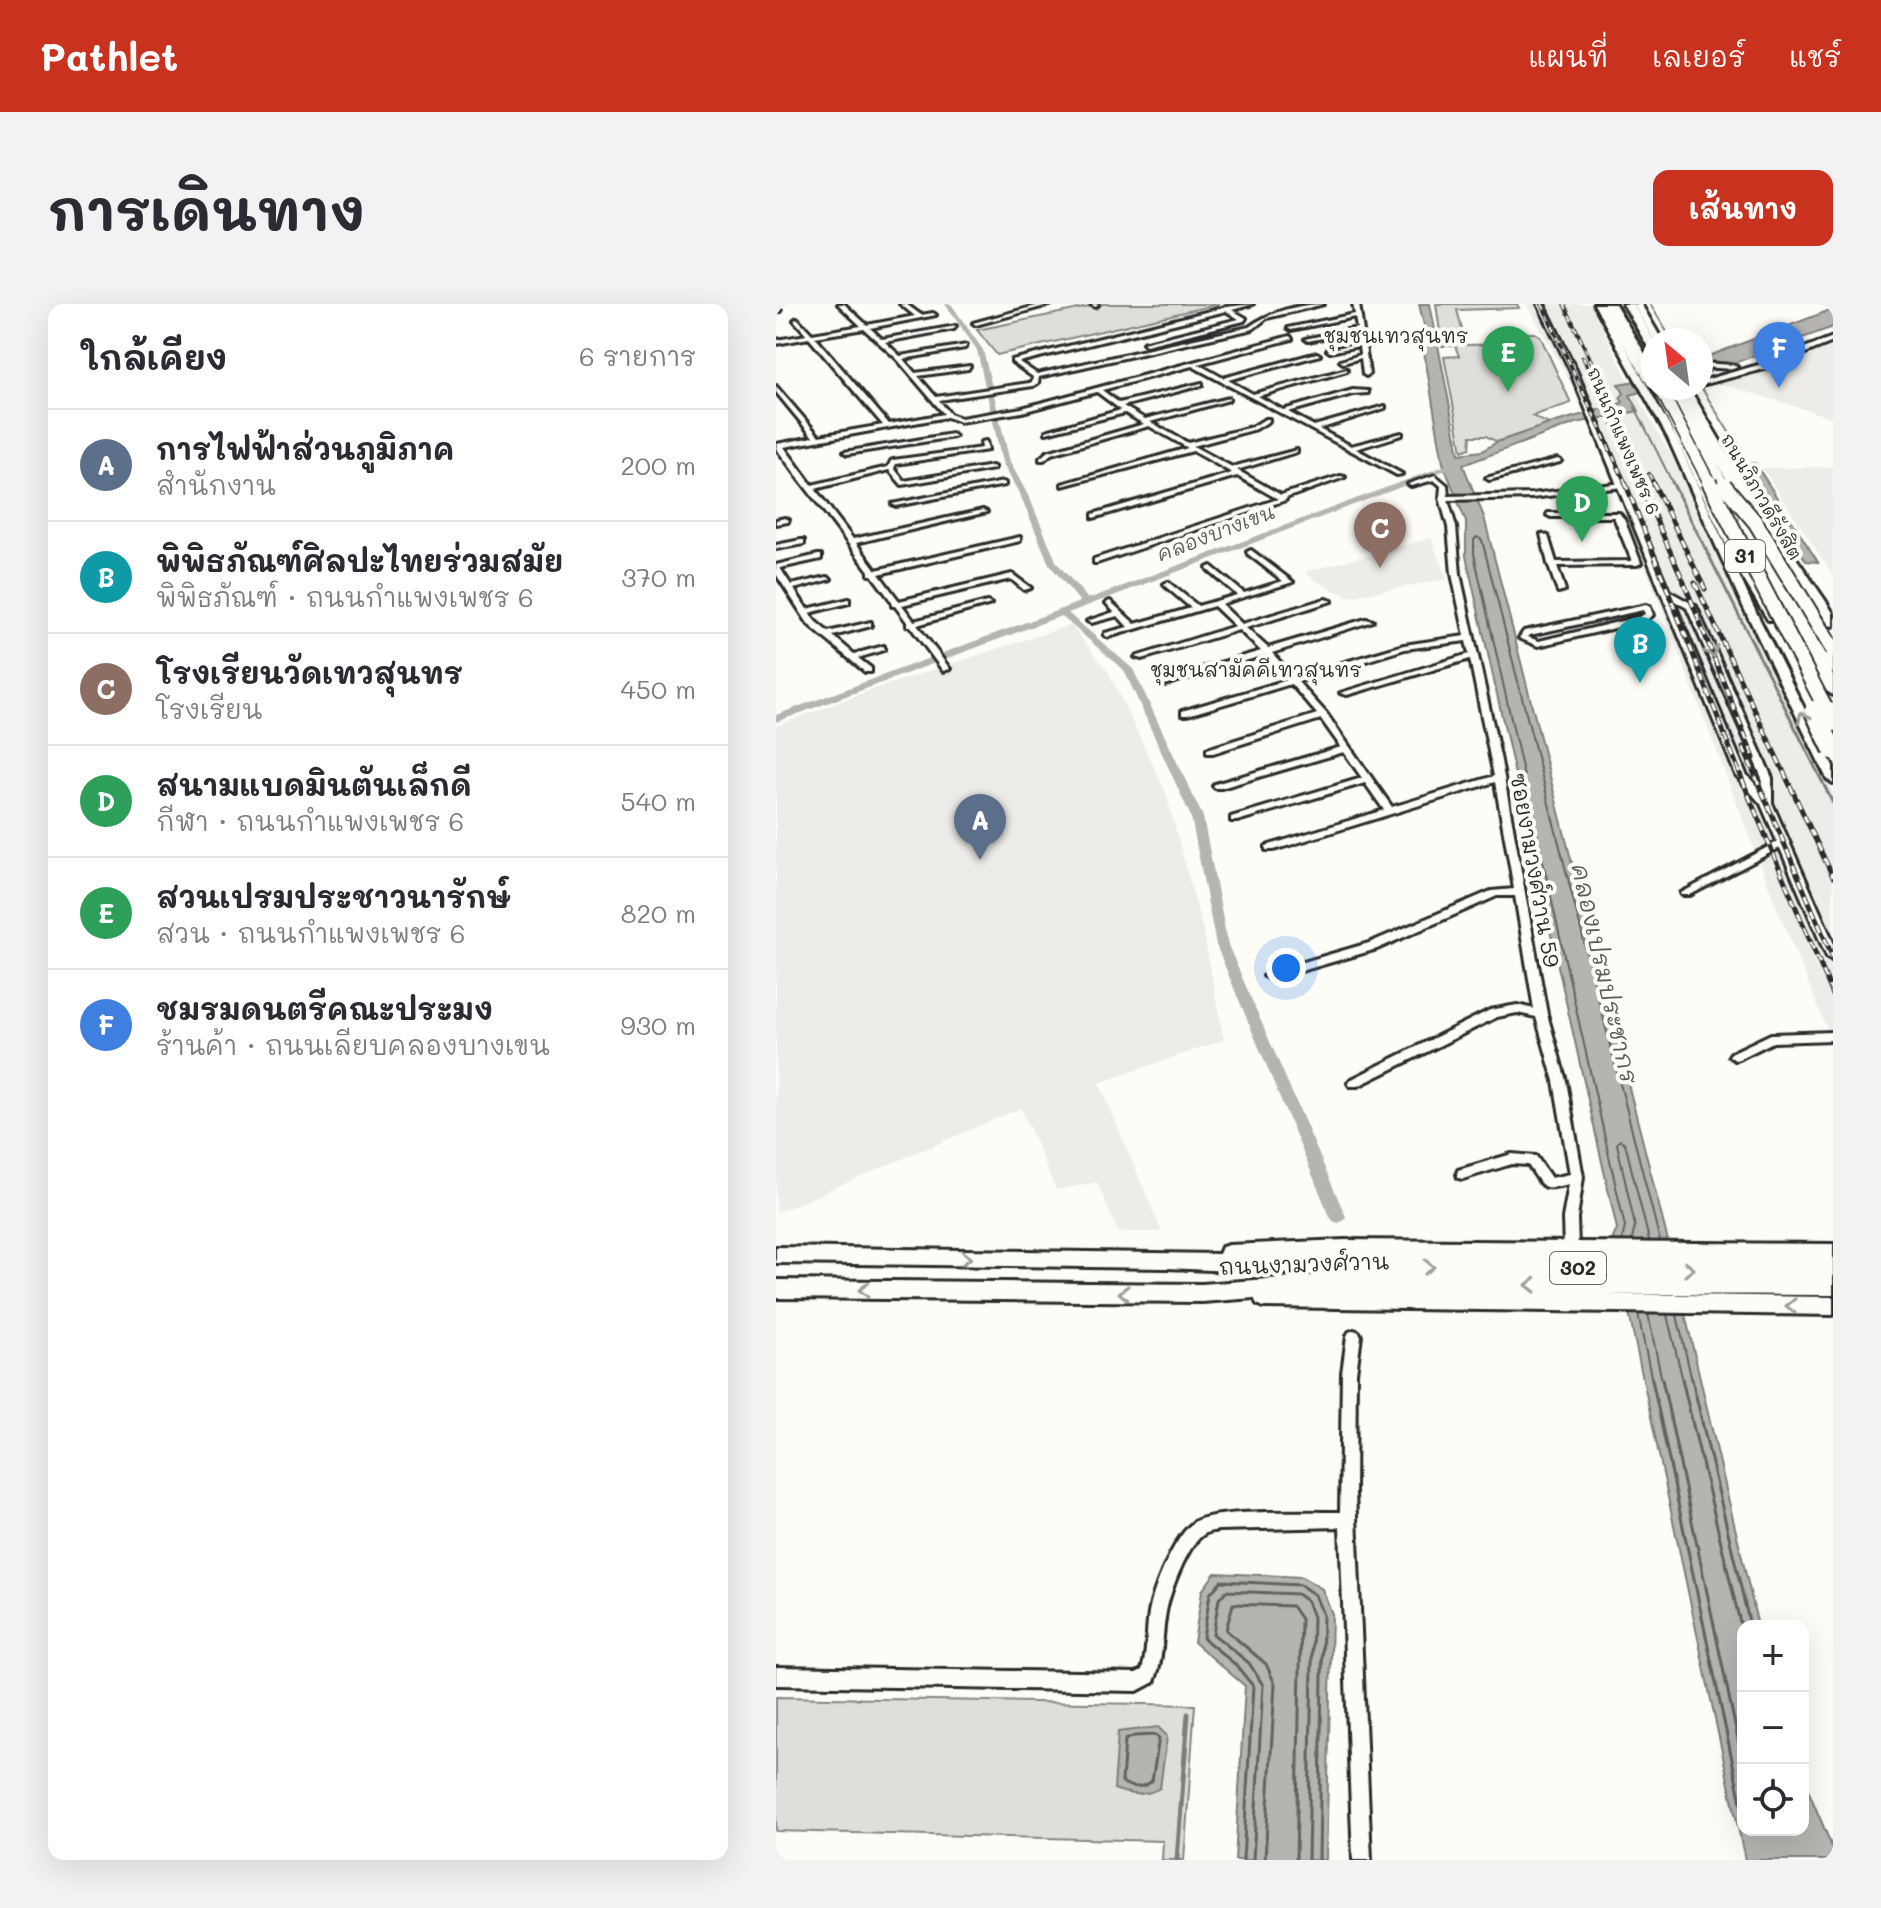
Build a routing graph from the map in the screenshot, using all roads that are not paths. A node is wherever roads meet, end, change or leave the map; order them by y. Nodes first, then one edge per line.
1 (841, 304) edge
2 (903, 304) edge
3 (1049, 304) edge
4 (1250, 304) edge
5 (1321, 304) edge
6 (1344, 304) edge
7 (1541, 304) edge
8 (1598, 304) edge
9 (1607, 304) edge
10 (1620, 304) edge
11 (1628, 304) edge
12 (1639, 308) edge
13 (1226, 309) junction
14 (1356, 309) edge
15 (933, 315) dead end
16 (919, 317) junction
17 (797, 320) dead end
18 (976, 323) dead end
19 (1609, 323) junction
20 (1650, 325) junction
21 (864, 327) junction
22 (954, 327) dead end
23 (1253, 327) junction
24 (1291, 328) dead end
25 (1645, 328) edge
26 (1648, 328) edge
27 (1651, 328) edge
28 (1653, 328) edge
29 (1359, 329) junction
30 (1261, 331) dead end
31 (811, 336) junction
32 (1833, 337) edge
33 (1290, 338) dead end
34 (1641, 338) edge
35 (1099, 339) junction
36 (1308, 339) dead end
37 (879, 341) junction
38 (776, 342) edge
39 (1627, 343) junction
40 (1361, 344) junction
41 (1108, 345) dead end
42 (965, 346) dead end
43 (1167, 347) junction
44 (1330, 350) dead end
45 (1136, 352) junction
46 (1177, 352) dead end
47 (1317, 355) dead end
48 (1363, 356) junction
49 (899, 358) junction
50 (1150, 360) dead end
51 (1099, 361) junction
52 (1343, 361) dead end
53 (1641, 361) edge
54 (1193, 364) junction
55 (1641, 364) edge
56 (1641, 366) edge
57 (1713, 366) edge
58 (968, 367) dead end
59 (1111, 368) dead end
60 (1040, 369) dead end
61 (1065, 369) junction
62 (1345, 370) dead end
63 (1366, 374) dead end
64 (915, 375) junction
65 (1036, 376) junction
66 (1077, 377) dead end
67 (1222, 380) junction
68 (1713, 380) edge
69 (1200, 384) dead end
70 (974, 385) dead end
71 (776, 388) edge
72 (1098, 390) junction
73 (1366, 392) dead end
74 (934, 396) junction
75 (1252, 396) junction
76 (1227, 399) dead end
77 (1661, 400) edge
78 (1663, 400) edge
79 (1664, 400) edge
80 (1666, 400) edge
81 (1692, 400) edge
82 (1702, 400) edge
83 (1118, 405) junction
84 (1383, 407) dead end
85 (1126, 411) junction
86 (1282, 412) junction
87 (948, 415) junction
88 (1267, 420) dead end
89 (1148, 423) junction
90 (886, 424) junction
91 (1315, 428) junction
92 (1048, 432) dead end
93 (1400, 434) dead end
94 (1711, 434) junction
95 (952, 436) dead end
96 (816, 437) junction
97 (910, 441) junction
98 (984, 442) dead end
99 (777, 446) edge
100 (1190, 447) junction
101 (1351, 448) junction
102 (1295, 451) dead end
103 (847, 452) dead end
104 (927, 455) junction
105 (1042, 459) dead end
106 (1558, 461) dead end
107 (893, 467) junction
108 (992, 468) dead end
109 (1235, 471) junction
110 (1399, 474) dead end
111 (1342, 477) dead end
112 (925, 479) junction
113 (902, 483) junction
114 (1003, 484) dead end
115 (1411, 484) dead end
116 (1064, 485) dead end
117 (1622, 485) junction
118 (889, 486) dead end
119 (809, 488) junction
120 (1718, 488) junction
121 (935, 497) junction
122 (1281, 497) junction
123 (1449, 498) junction
124 (1505, 498) junction
125 (896, 504) dead end
126 (983, 512) dead end
127 (1551, 515) dead end
128 (1096, 516) dead end
129 (1544, 536) dead end
130 (1017, 539) dead end
131 (801, 542) dead end
132 (850, 542) junction
133 (776, 547) edge
134 (1779, 550) junction
135 (1251, 552) dead end
136 (818, 557) dead end
137 (1097, 561) dead end
138 (1654, 562) junction
139 (1637, 563) junction
140 (1552, 564) junction
141 (776, 568) edge
142 (1211, 568) dead end
143 (1745, 572) junction
144 (872, 573) junction
145 (827, 579) dead end
146 (1168, 584) dead end
147 (789, 588) junction
148 (1027, 588) dead end
149 (1561, 590) dead end
150 (1242, 595) junction
151 (1669, 597) junction
152 (846, 601) dead end
153 (1328, 601) dead end
154 (1746, 602) junction
155 (1110, 603) dead end
156 (1215, 603) junction
157 (895, 604) junction
158 (987, 604) dead end
159 (1646, 607) junction
160 (1196, 609) junction
161 (804, 612) junction
162 (1120, 613) junction
163 (1091, 621) dead end
164 (1369, 621) dead end
165 (1833, 623) edge
166 (868, 624) dead end
167 (910, 624) junction
168 (1133, 627) junction
169 (1240, 627) junction
170 (827, 635) junction
171 (1108, 635) dead end
172 (1470, 638) junction
173 (881, 648) dead end
174 (1833, 650) edge
175 (1266, 651) junction
176 (1473, 655) junction
177 (855, 656) junction
178 (1139, 657) dead end
179 (946, 669) dead end
180 (1833, 669) edge
181 (868, 670) dead end
182 (1293, 680) junction
183 (1161, 683) dead end
184 (1833, 690) edge
185 (1344, 693) dead end
186 (1833, 711) edge
187 (1185, 713) dead end
188 (1323, 715) junction
189 (1833, 722) edge
190 (1345, 749) junction
191 (1833, 750) edge
192 (1210, 751) dead end
193 (1497, 778) junction
194 (1833, 779) edge
195 (1365, 780) junction
196 (1218, 786) dead end
197 (1766, 803) junction
198 (1388, 809) junction
199 (1234, 819) dead end
200 (1783, 842) junction
201 (1270, 848) dead end
202 (1520, 892) junction
203 (1686, 893) dead end
204 (1833, 957) edge
205 (1270, 976) dead end
206 (1541, 1014) junction
207 (1833, 1036) edge
208 (1735, 1056) dead end
209 (1354, 1083) dead end
210 (1463, 1174) dead end
211 (1577, 1177) junction
212 (1571, 1249) junction
213 (1833, 1252) edge
214 (776, 1255) edge
215 (1167, 1260) junction
216 (1833, 1269) edge
217 (1323, 1276) junction
218 (1833, 1286) edge
219 (776, 1289) edge
220 (1202, 1293) junction
221 (1833, 1306) edge
222 (1354, 1336) dead end
223 (1348, 1519) junction
224 (776, 1676) edge
225 (1362, 1860) edge

1 - 21 street
2 - 16 street
3 - 18 street
4 - 13 street
5 - 23 street
6 - 14 street
7 - 117 street, ถนนกำแพงเพชร 6
8 - 19 main road, ถนนวิภาวดีรังสิต / 31
9 - 39 highway, ถนนวิภาวดีรังสิต / 31
9 - 53 highway, 31
10 - 34 highway
11 - 25 highway
12 - 20 main road
12 - 26 highway
13 - 35 street
13 - 60 street
14 - 24 street
14 - 29 street
15 - 16 street
16 - 21 street
17 - 31 street
19 - 39 highway
19 - 56 main road, ถนนวิภาวดีรังสิต / 31
20 - 27 main road
20 - 28 main road
21 - 31 street
21 - 37 street
22 - 37 street
23 - 30 street
23 - 43 street
29 - 36 street
29 - 40 street
31 - 38 street
31 - 90 street
32 - 57 main road
32 - 68 main road
33 - 54 street
35 - 41 street
35 - 65 street
37 - 49 street
39 - 55 highway, ถนนวิภาวดีรังสิต / 31
40 - 44 street
40 - 48 street
42 - 49 street
43 - 45 street
43 - 46 street
45 - 50 street
45 - 51 street
47 - 67 street
48 - 52 street
48 - 63 street
49 - 64 street
51 - 59 street
51 - 61 street
54 - 67 street
54 - 72 street
58 - 64 street
61 - 65 street
61 - 66 street
62 - 75 street
64 - 74 street
65 - 74 street
67 - 75 street
69 - 83 street
70 - 74 street
71 - 96 street
72 - 83 street
72 - 87 street
73 - 86 street
74 - 87 street
75 - 86 street
76 - 89 street
77 - 154 main road, ถนนวิภาวดีรังสิต / 31
78 - 143 highway, ถนนวิภาวดีรังสิต / 31
79 - 120 highway, 31, bridge
80 - 134 highway, ถนนวิภาวดีรังสิต / 31
81 - 94 main road, ถนนวิภาวดีรังสิต / 31
82 - 94 main road
83 - 85 street
84 - 91 street
85 - 89 street
85 - 92 street
86 - 91 street
87 - 90 street
88 - 100 street
89 - 100 street
89 - 105 street
90 - 96 street
91 - 101 street
93 - 101 street
94 - 134 main road, ถนนวิภาวดีรังสิต / 31
95 - 97 street
96 - 99 street
97 - 103 street
97 - 104 street
98 - 104 street
99 - 119 street
100 - 109 street
100 - 116 street
101 - 110 street
102 - 109 street
104 - 107 street
106 - 124 street
107 - 113 street
107 - 119 street
108 - 112 street
109 - 122 street
109 - 128 street
111 - 122 street
112 - 113 street
112 - 121 street
113 - 118 street
114 - 121 street
115 - 123 street
117 - 124 street
117 - 138 street, ถนนกำแพงเพชร 6
119 - 132 street
120 - 174 highway, bridge
120 - 184 highway, 31, bridge
120 - 189 highway, 31, bridge
120 - 191 highway, bridge
121 - 125 street
122 - 137 street
123 - 124 street
123 - 172 street, ซอยงามวงศ์วาน 59
126 - 132 street
127 - 139 street
129 - 140 street
130 - 144 street
131 - 133 street
132 - 144 street
134 - 165 main road, ถนนวิภาวดีรังสิต / 31
134 - 180 highway, ถนนวิภาวดีรังสิต / 31
135 - 150 street
136 - 141 street
138 - 139 street
138 - 151 street, ถนนกำแพงเพชร 6
139 - 140 street
140 - 149 street
141 - 147 street
142 - 150 street
143 - 154 highway
143 - 186 highway, ถนนวิภาวดีรังสิต / 31
144 - 157 street
145 - 147 street
146 - 160 street
147 - 161 street
148 - 157 street
150 - 156 street
151 - 159 street
151 - 197 street, ถนนกำแพงเพชร 6
151 -> 197 street, ถนนกำแพงเพชร 6
152 - 161 street
153 - 169 street
194 -> 154 main road, ถนนวิภาวดีรังสิต / 31
155 - 162 street
156 - 160 street
156 - 169 street
157 - 167 street
158 - 167 street
159 - 159 street
160 - 168 street
161 - 170 street
162 - 163 street
162 - 168 street
164 - 175 street
166 - 170 street
167 - 179 street
168 - 171 street
169 - 175 street
169 - 178 street
170 - 177 street
172 - 176 street, ซอยงามวงศ์วาน 59
172 - 182 street
173 - 177 street
175 - 182 street
175 - 183 street
176 - 185 street
176 - 193 street, ซอยงามวงศ์วาน 59
177 - 181 street
182 - 187 street
182 - 188 street
188 - 190 street
188 - 192 street
190 - 195 street
190 - 196 street
193 - 198 street
193 - 202 street, ซอยงามวงศ์วาน 59
195 - 198 street
195 - 199 street
197 - 200 street, ถนนกำแพงเพชร 6
198 - 201 street
200 - 203 street
200 - 204 street, ถนนกำแพงเพชร 6
202 - 205 street
202 - 206 street, ซอยงามวงศ์วาน 59
206 - 209 street
206 - 211 street, ซอยงามวงศ์วาน 59
207 - 208 street
210 - 211 street
211 - 212 street, ซอยงามวงศ์วาน 59
212 - 213 main road
212 - 215 main road
214 -> 215 main road, ถนนงามวงศ์วาน / 302
215 - 217 main road, ถนนงามวงศ์วาน / 302
217 -> 216 main road, ถนนงามวงศ์วาน / 302
218 -> 217 main road, ถนนงามวงศ์วาน / 302
217 - 220 main road, ถนนงามวงศ์วาน / 302
220 -> 219 main road, ถนนงามวงศ์วาน / 302
221 -> 220 main road
222 - 223 street
223 - 224 street
223 - 225 street

